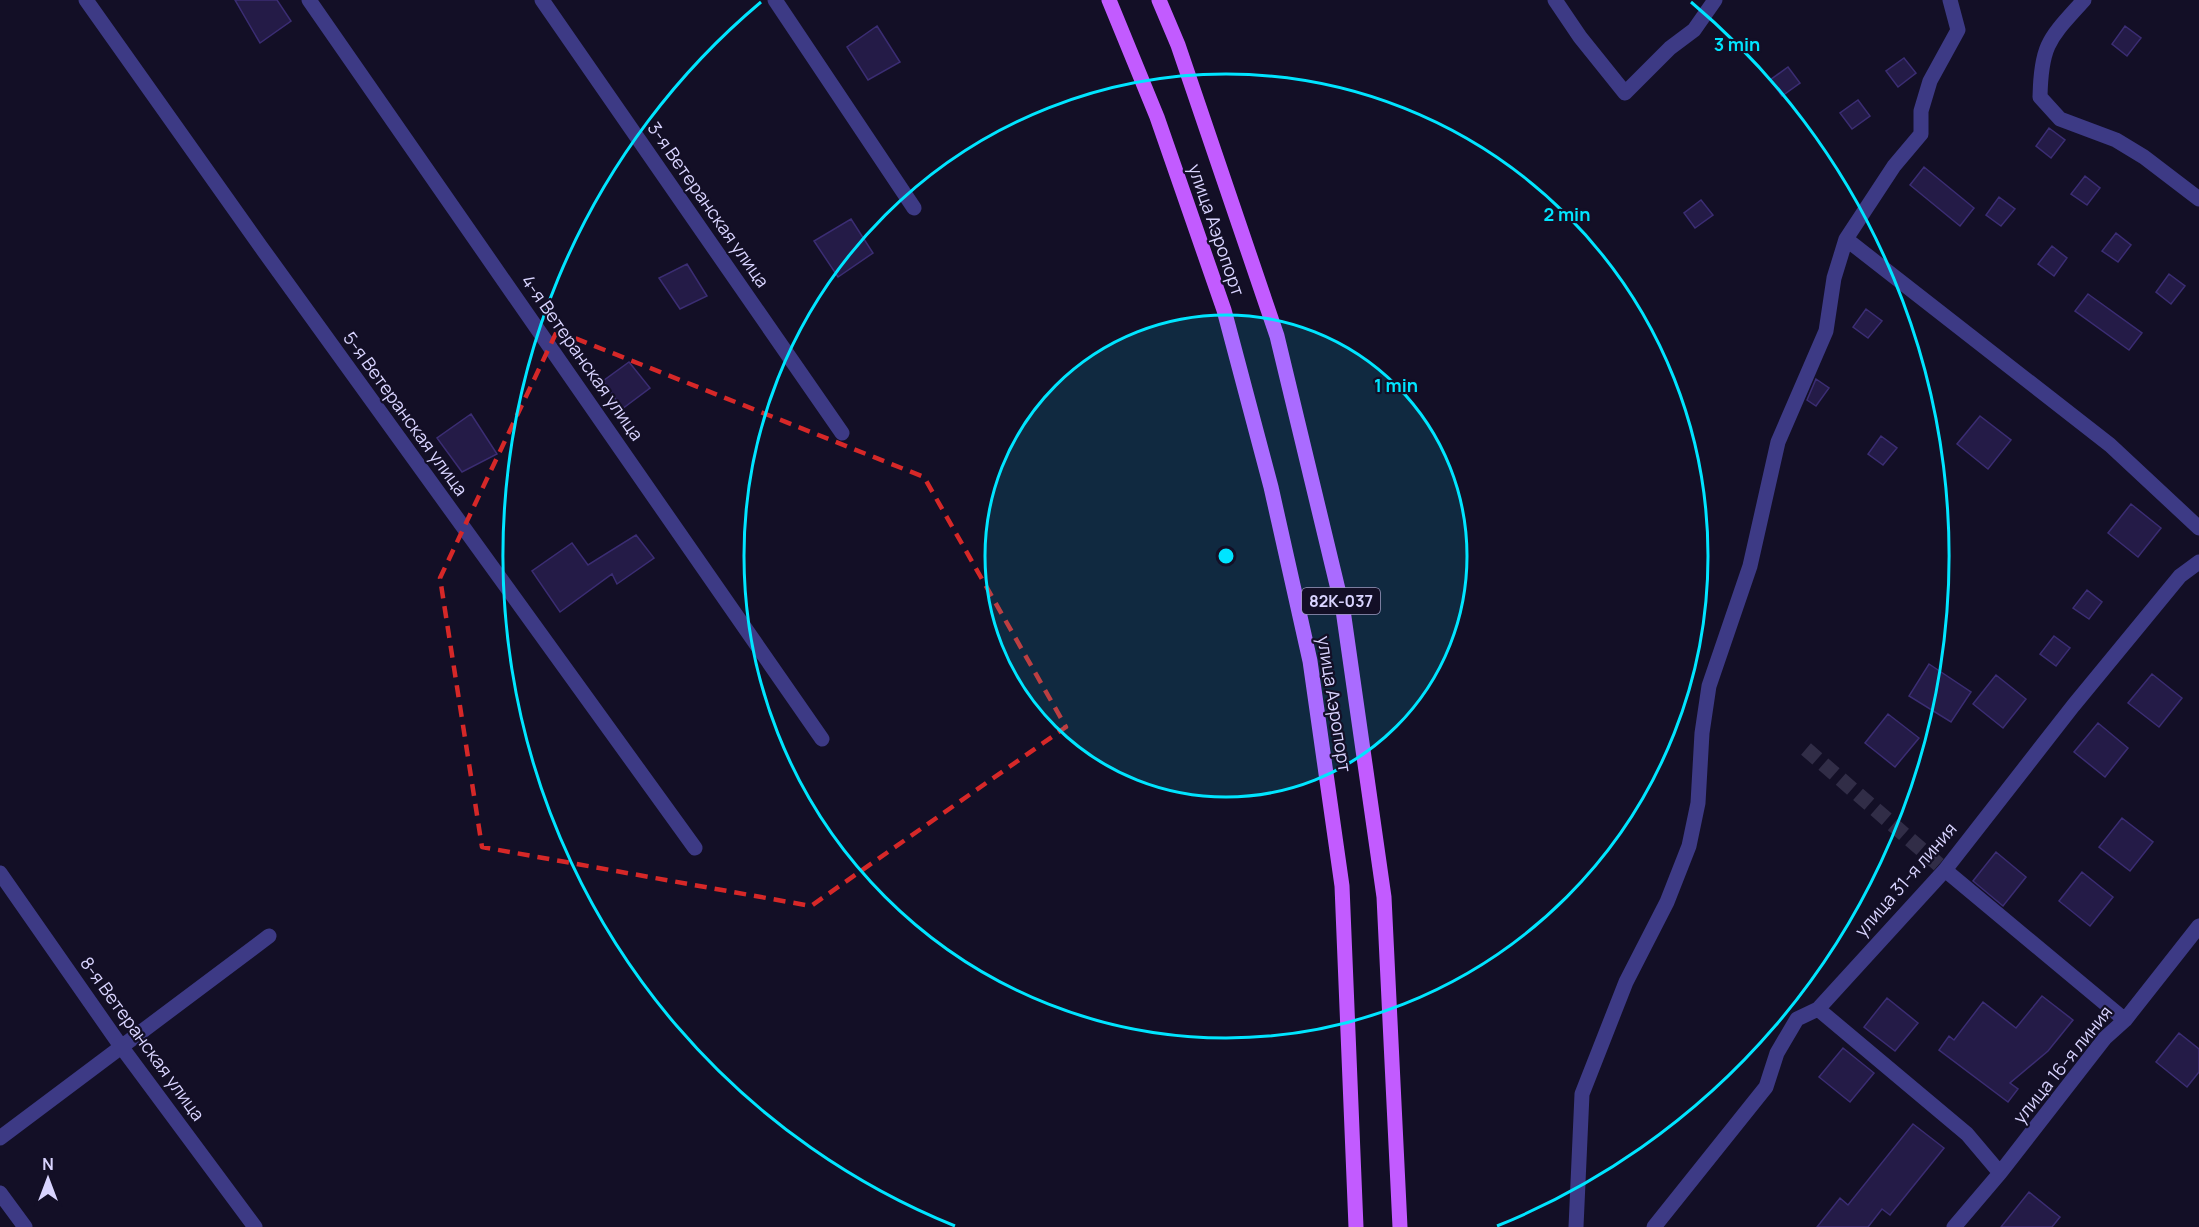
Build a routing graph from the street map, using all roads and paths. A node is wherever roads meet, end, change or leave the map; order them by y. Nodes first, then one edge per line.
1 (86, 0) edge
2 (309, 0) edge
3 (542, 0) edge
4 (775, 0) edge
5 (1109, 0) edge
6 (1160, 0) edge
7 (1556, 0) edge
8 (1715, 0) edge
9 (1950, 0) edge
10 (2084, 0) edge
11 (2199, 199) edge
12 (914, 208) dead end
13 (1846, 239) junction
14 (842, 433) dead end
15 (2199, 528) edge
16 (2199, 562) edge
17 (822, 739) dead end
18 (695, 848) dead end
19 (1945, 870) junction
20 (0, 873) edge
21 (2199, 926) edge
22 (269, 936) dead end
23 (1818, 1009) junction
24 (2125, 1020) junction
25 (120, 1045) junction
26 (0, 1138) edge
27 (2000, 1173) junction
28 (0, 1193) edge
29 (25, 1227) edge
30 (255, 1227) edge
31 (1356, 1227) edge
32 (1400, 1227) edge
33 (1576, 1227) edge
34 (1654, 1227) edge
35 (1954, 1227) edge

1 - 18 street, 5-я Ветеранская улица
2 - 17 street, 4-я Ветеранская улица
3 - 14 street, 3-я Ветеранская улица
4 - 12 street
5 - 31 main road, улица Аэропорт
6 - 32 main road, улица Аэропорт / 82К-037
7 - 8 street
9 - 13 street
10 - 11 street
13 - 15 street
13 - 33 street
16 - 19 street, улица 31-я линия
19 - 23 street, улица 31-я линия
19 - 24 street
20 - 25 street, 8-я Ветеранская улица
21 - 24 street, улица 16-я линия
22 - 25 street
23 - 27 street
23 - 34 street, улица 31-я линия
24 - 27 street, улица 16-я линия
25 - 26 street
25 - 30 street, 8-я Ветеранская улица
27 - 35 street, улица 16-я линия
28 - 29 street

